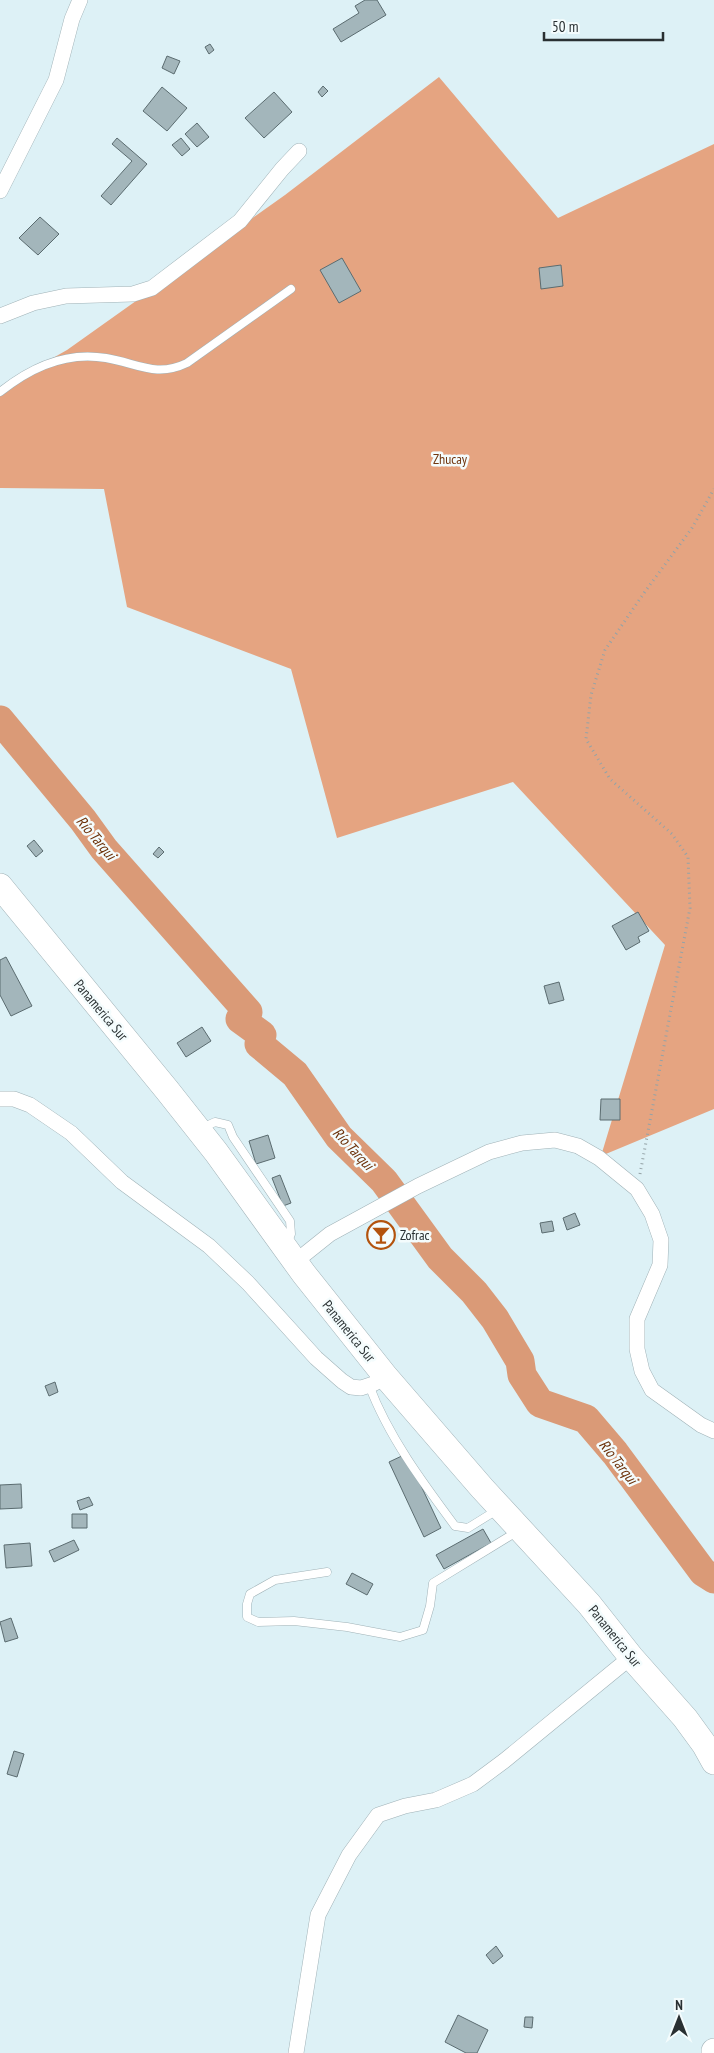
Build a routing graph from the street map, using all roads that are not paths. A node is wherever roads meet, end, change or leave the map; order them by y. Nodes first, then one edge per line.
1 (80, 0) edge
2 (299, 152) dead end
3 (0, 190) edge
4 (292, 289) dead end
5 (0, 316) edge
6 (0, 392) edge
7 (0, 886) edge
8 (0, 1100) edge
9 (290, 1256) junction
10 (378, 1381) junction
11 (714, 1431) edge
12 (501, 1507) junction
13 (520, 1530) junction
14 (327, 1572) dead end
15 (631, 1657) junction
16 (714, 1762) edge
17 (296, 2053) edge

1 - 3 street
2 - 5 street
4 - 6 lane
7 - 9 highway, Panamerica Sur
8 - 10 street
9 - 10 highway, Panamerica Sur
9 - 11 street
10 - 12 highway, Panamerica Sur
10 - 12 lane
12 - 13 highway, Panamerica Sur
13 - 14 lane
13 - 15 highway, Panamerica Sur
15 - 16 highway, Panamerica Sur
15 - 17 street

